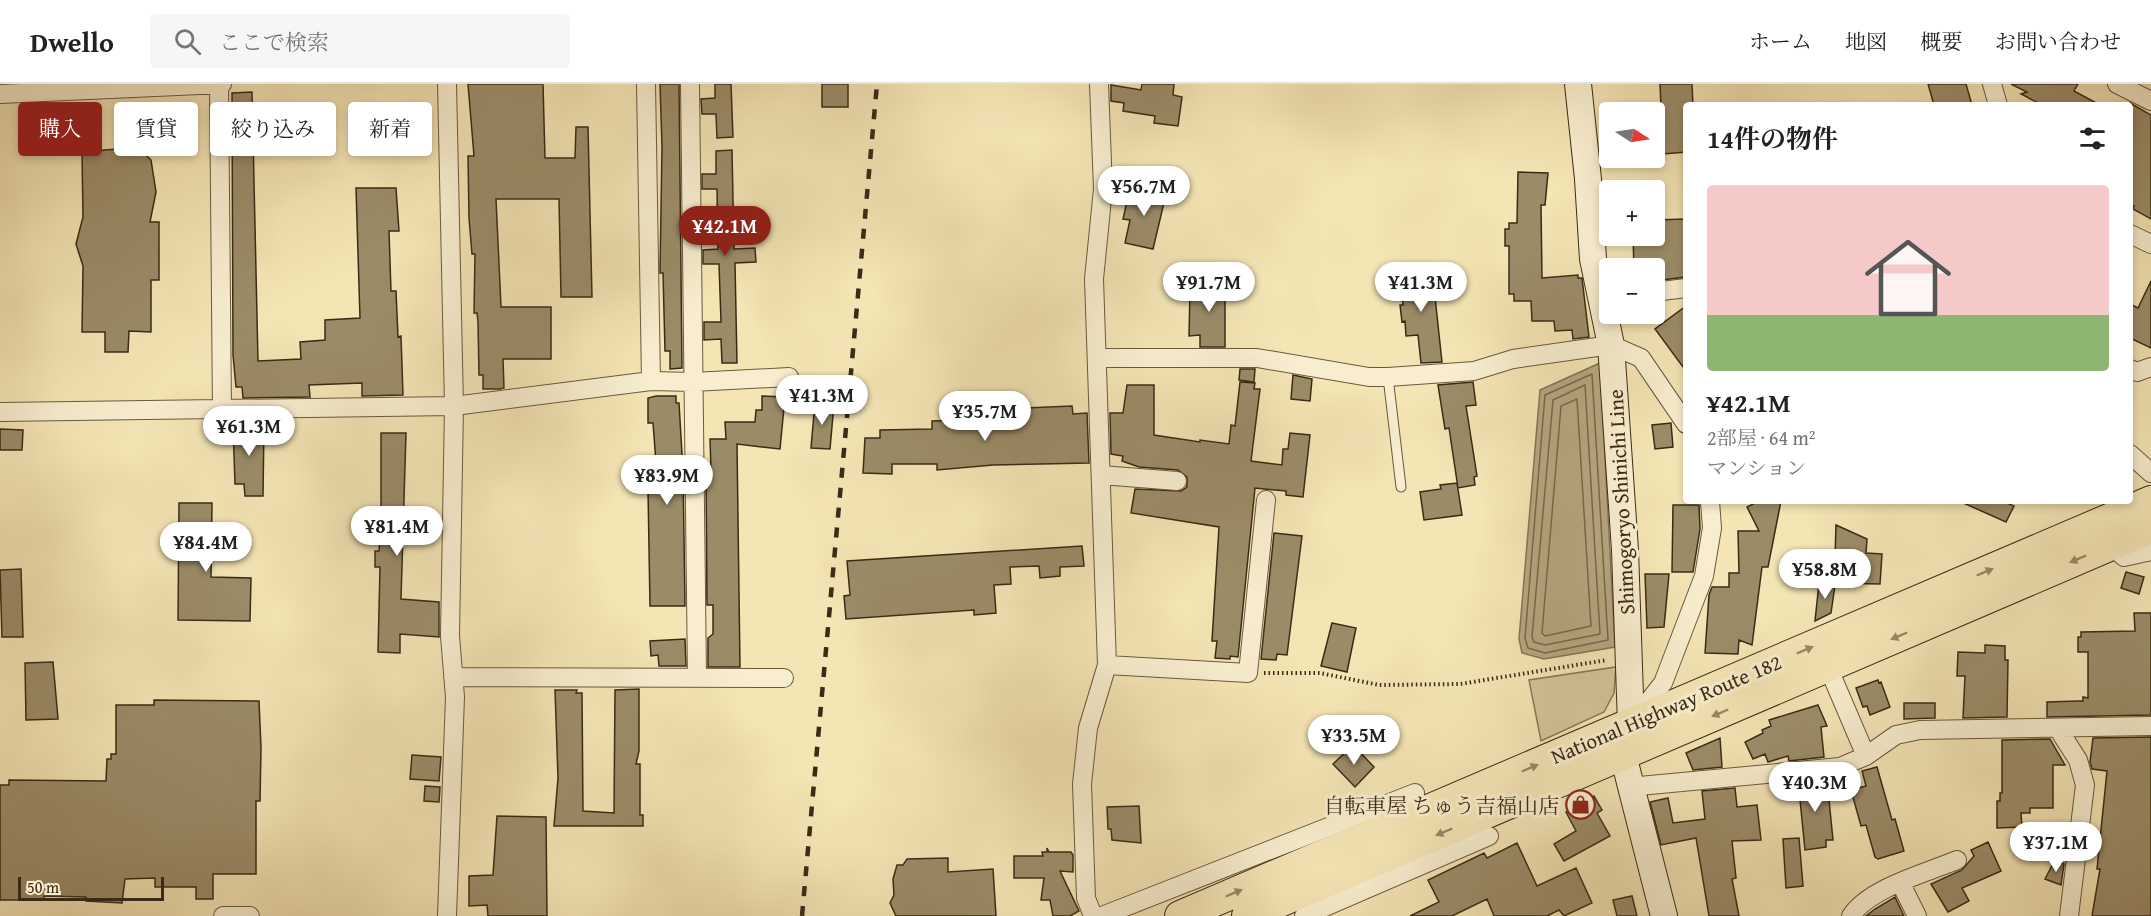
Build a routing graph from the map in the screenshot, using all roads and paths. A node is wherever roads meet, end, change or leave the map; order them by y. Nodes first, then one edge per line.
1 (220, 84) edge
2 (447, 84) edge
3 (646, 84) edge
4 (690, 84) edge
5 (1100, 84) edge
6 (1578, 84) edge
7 (1992, 84) edge
8 (2117, 84) edge
9 (0, 94) edge
10 (2151, 101) edge
11 (1997, 102) edge
12 (2133, 235) edge
13 (2151, 244) edge
14 (1599, 278) edge
15 (1683, 288) edge
16 (1665, 291) edge
17 (1608, 324) edge
18 (1611, 345) junction
19 (1097, 358) junction
20 (2151, 367) edge
21 (2133, 370) edge
22 (789, 377) dead end
23 (1388, 377) junction
24 (651, 381) junction
25 (693, 382) junction
26 (454, 406) junction
27 (222, 411) junction
28 (0, 412) edge
29 (1683, 420) edge
30 (2133, 457) edge
31 (2151, 473) edge
32 (1101, 475) junction
33 (1177, 481) dead end
34 (1401, 487) dead end
35 (1266, 500) dead end
36 (2151, 501) edge
37 (1710, 504) edge
38 (2151, 528) edge
39 (2104, 535) junction
40 (2151, 551) edge
41 (1629, 657) junction
42 (1107, 665) junction
43 (1828, 667) junction
44 (1248, 674) junction
45 (453, 677) junction
46 (697, 678) junction
47 (784, 678) dead end
48 (1631, 725) junction
49 (2151, 726) edge
50 (2062, 729) junction
51 (1623, 755) junction
52 (1866, 756) junction
53 (1629, 787) junction
54 (1507, 791) junction
55 (1415, 793) joint
56 (1489, 836) joint
57 (1957, 860) dead end
58 (1901, 884) junction
59 (223, 916) edge
60 (250, 916) edge
61 (447, 916) edge
62 (1093, 916) edge
63 (1102, 916) edge
64 (1180, 916) edge
65 (1247, 916) edge
66 (1304, 916) edge
67 (1664, 916) edge
68 (1851, 916) edge
69 (1917, 916) edge
70 (2069, 916) edge

1 - 9 street
1 - 27 street
2 - 26 street
3 - 24 street
4 - 25 street
5 - 19 street
6 - 14 main road, Shimogoryo Shinichi Line
7 - 11 street
8 - 10 street
12 - 13 street
15 - 16 street
17 - 18 main road, Shimogoryo Shinichi Line
18 - 23 street
18 - 29 street
18 - 41 main road, Shimogoryo Shinichi Line
19 - 23 street
19 - 32 street
20 - 21 street
22 - 25 street
23 - 34 lane
24 - 25 street
24 - 26 street
25 - 46 street
26 - 27 street
26 - 45 street
27 - 28 street
30 - 31 street
32 - 33 street
32 - 42 street
35 - 44 street
36 - 39 highway, National Highway Route 182
37 - 48 street
38 - 39 highway, National Highway Route 182
39 - 40 street
39 -> 43 highway, National Highway Route 182
48 -> 39 highway, National Highway Route 182
41 - 44 path
41 - 48 main road, Shimogoryo Shinichi Line
42 - 44 street
42 - 62 street
43 -> 51 highway, National Highway Route 182
43 - 52 street
45 - 46 street
45 - 61 street
46 - 47 street
48 - 51 main road, Shimogoryo Shinichi Line
54 -> 48 highway, National Highway Route 182
49 - 50 street
50 - 52 street
50 - 70 street
51 - 53 main road, Shimogoryo Shinichi Line
51 - 54 highway, National Highway Route 182
52 - 53 street
53 - 67 main road, Shimogoryo Shinichi Line
54 - 55 highway
54 - 56 highway
64 -> 54 highway, National Highway Route 182
54 -> 65 highway, National Highway Route 182
55 - 63 street
56 - 66 street
57 - 58 street
58 - 68 street
58 - 69 street
59 - 60 street

